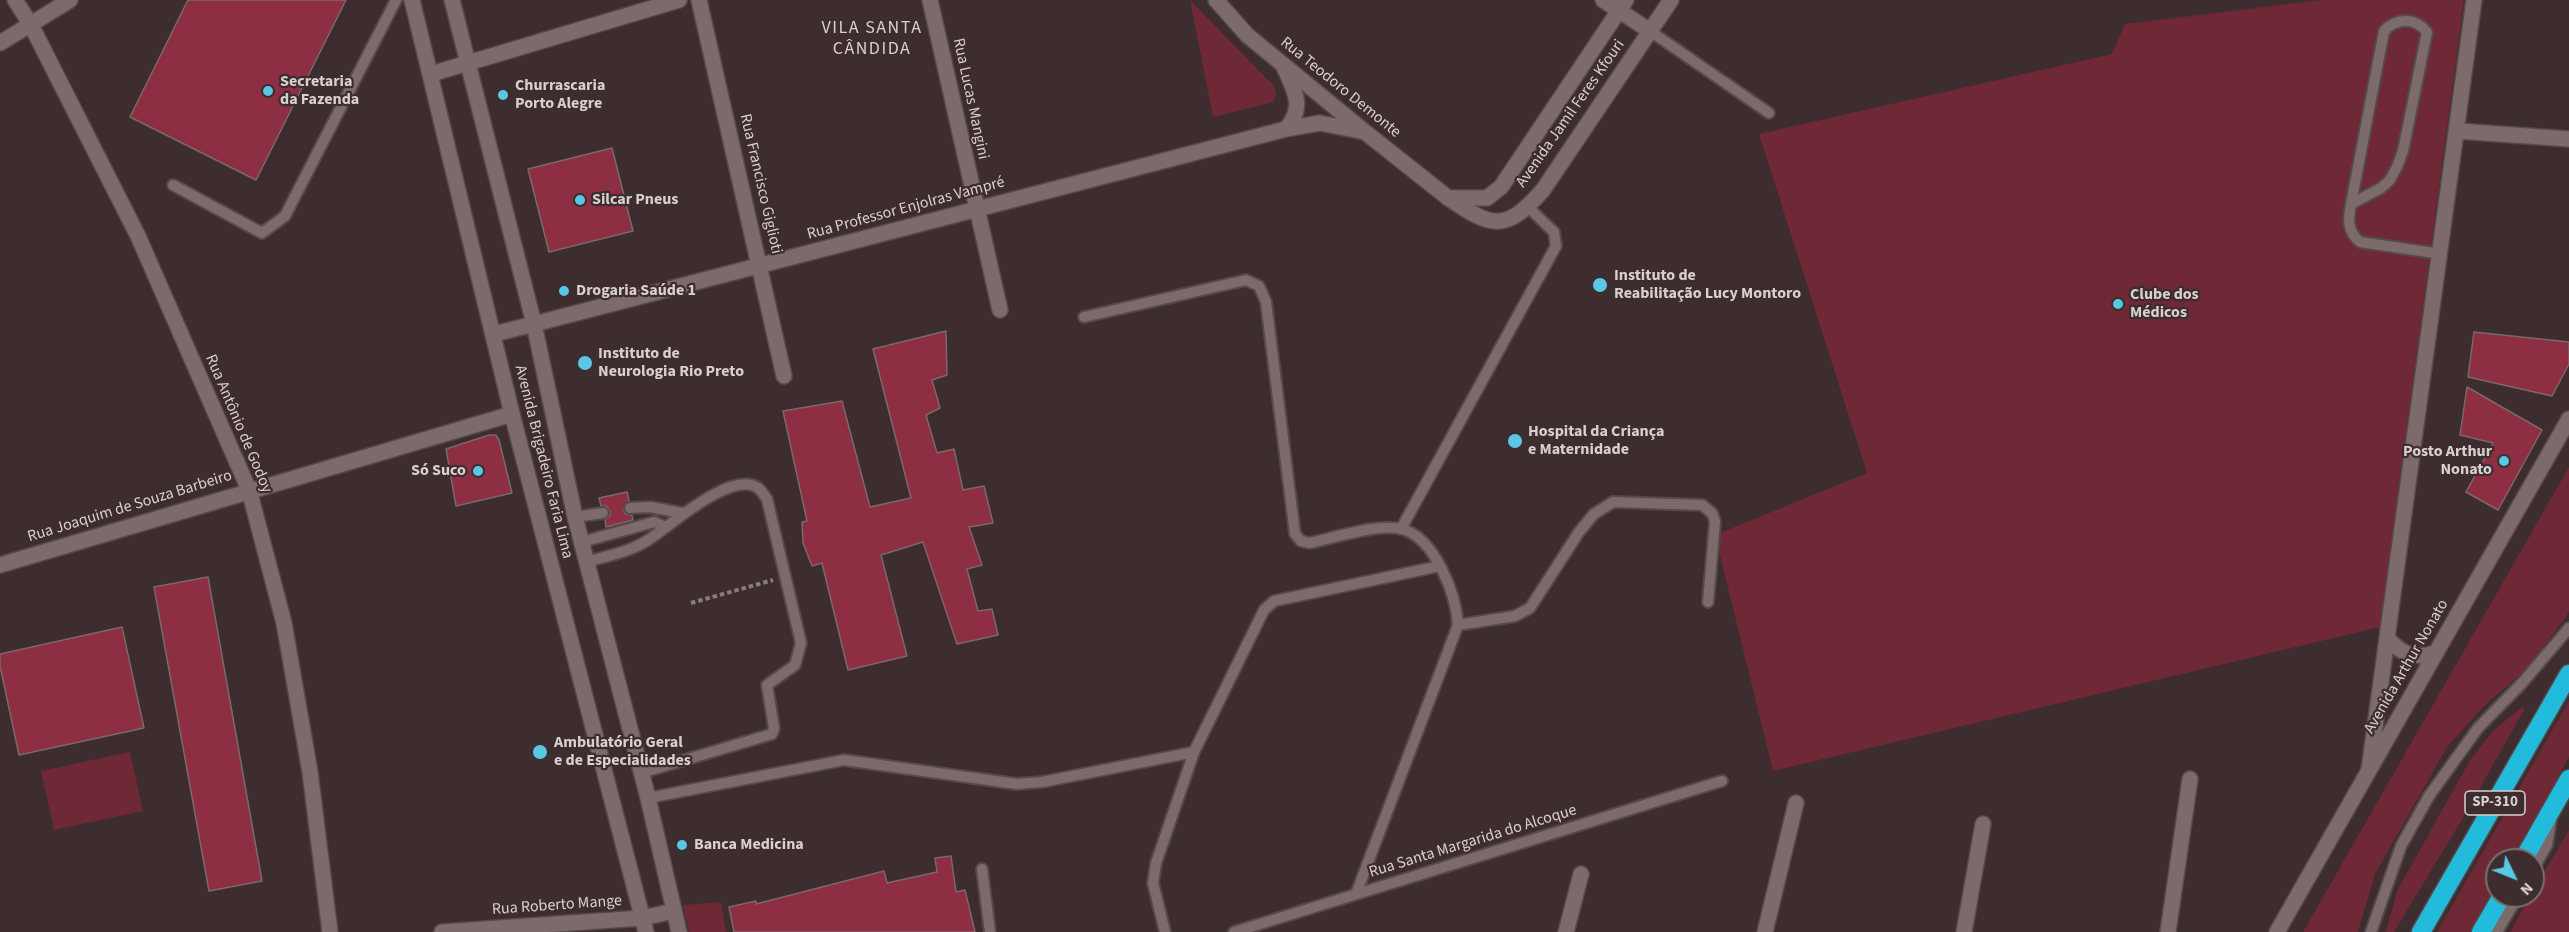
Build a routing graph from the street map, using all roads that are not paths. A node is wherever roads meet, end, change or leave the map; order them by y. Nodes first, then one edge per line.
1 (15, 0) edge
2 (70, 0) edge
3 (396, 0) edge
4 (412, 0) edge
5 (452, 0) edge
6 (679, 0) edge
7 (699, 0) edge
8 (930, 0) edge
9 (1216, 0) edge
10 (1603, 0) edge
11 (1671, 0) edge
12 (2474, 0) edge
13 (1622, 5) edge
14 (31, 25) junction
15 (1650, 31) junction
16 (0, 44) edge
17 (469, 63) junction
18 (1283, 65) junction
19 (431, 74) junction
20 (1769, 113) dead end
21 (1286, 129) junction
22 (2458, 131) junction
23 (1365, 132) junction
24 (2569, 139) edge
25 (173, 185) dead end
26 (1447, 197) junction
27 (2351, 204) junction
28 (1528, 207) junction
29 (976, 210) junction
30 (2441, 254) junction
31 (760, 266) junction
32 (1000, 310) dead end
33 (1084, 317) dead end
34 (534, 324) junction
35 (494, 334) junction
36 (784, 376) dead end
37 (512, 414) junction
38 (2569, 419) edge
39 (249, 490) junction
40 (630, 508) dead end
41 (603, 513) dead end
42 (682, 513) junction
43 (575, 517) junction
44 (666, 527) junction
45 (1401, 529) junction
46 (582, 542) junction
47 (586, 562) junction
48 (0, 565) edge
49 (1440, 566) junction
50 (1708, 602) dead end
51 (1458, 625) junction
52 (2569, 627) edge
53 (2389, 640) junction
54 (2435, 654) junction
55 (2569, 674) edge
56 (1194, 752) junction
57 (2369, 770) junction
58 (641, 773) junction
59 (2190, 779) dead end
60 (2569, 779) edge
61 (1722, 781) dead end
62 (648, 798) junction
63 (1796, 803) dead end
64 (2552, 808) junction
65 (1983, 824) dead end
66 (2530, 848) edge
67 (2545, 848) edge
68 (982, 869) dead end
69 (1581, 874) dead end
70 (1356, 894) junction
71 (2495, 908) edge
72 (2511, 908) edge
73 (674, 911) junction
74 (644, 925) edge
75 (330, 932) edge
76 (442, 932) edge
77 (679, 932) edge
78 (990, 932) edge
79 (1165, 932) edge
80 (1234, 932) edge
81 (1566, 932) edge
82 (1764, 932) edge
83 (1964, 932) edge
84 (2168, 932) edge
85 (2277, 932) edge
86 (2371, 932) edge
87 (2421, 932) edge
88 (2481, 932) edge
89 (2497, 932) edge

1 - 14 street, Rua Antônio de Godoy
2 - 14 street
3 - 25 lane
4 - 19 street, Avenida Brigadeiro Faria Lima
5 - 17 street, Avenida Brigadeiro Faria Lima
6 - 17 street
7 - 31 street, Rua Francisco Giglioti
8 - 29 street, Rua Lucas Mangini
9 - 18 street, Rua Teodoro Demonte
10 - 13 street
11 - 15 street, Avenida Jamil Feres Kfouri
12 - 22 street
13 - 15 street
13 - 26 street, Avenida Jamil Feres Kfouri
14 - 16 street
14 - 39 street, Rua Antônio de Godoy
15 - 20 lane
15 - 28 street, Avenida Jamil Feres Kfouri
17 - 19 street
17 - 34 street, Avenida Brigadeiro Faria Lima
18 - 21 street
18 - 23 street, Rua Teodoro Demonte
19 - 35 street, Avenida Brigadeiro Faria Lima
21 - 23 street, Rua Professor Enjolras Vampré
21 - 29 street, Rua Professor Enjolras Vampré
22 - 24 street
22 - 30 street
23 - 26 street, Rua Teodoro Demonte
26 - 28 street, Avenida Jamil Feres Kfouri
27 - 27 lane
27 - 30 lane
28 - 45 lane
29 - 31 street, Rua Professor Enjolras Vampré
29 - 32 street, Rua Lucas Mangini
30 - 53 street
31 - 34 street, Rua Professor Enjolras Vampré
31 - 36 street, Rua Francisco Giglioti
33 - 45 lane
34 - 35 street, Rua Professor Enjolras Vampré
34 - 43 street, Avenida Brigadeiro Faria Lima
35 - 37 street, Avenida Brigadeiro Faria Lima
37 - 39 street, Rua Joaquim de Souza Barbeiro
37 - 74 street, Avenida Brigadeiro Faria Lima
38 - 54 street, Avenida Arthur Nonato
39 - 48 street, Rua Joaquim de Souza Barbeiro
39 - 75 street, Rua Antônio de Godoy
40 - 42 lane
41 - 43 lane
42 - 44 lane
42 - 58 lane
43 - 46 street, Avenida Brigadeiro Faria Lima
44 - 46 lane
44 - 47 lane
45 - 49 lane
46 - 47 street, Avenida Brigadeiro Faria Lima
47 - 58 street, Avenida Brigadeiro Faria Lima
49 - 51 lane
49 - 56 lane
50 - 51 lane
51 - 70 lane
52 - 86 lane
53 - 54 street
53 - 57 street
54 - 57 street, Avenida Arthur Nonato
55 - 87 highway, SP-310
56 - 62 lane
56 - 79 lane
57 - 85 street, Avenida Arthur Nonato
58 - 62 street, Avenida Brigadeiro Faria Lima
59 - 84 street
60 - 64 highway, SP-310
61 - 70 lane, Rua Santa Margarida do Alcoque
62 - 73 street, Avenida Brigadeiro Faria Lima
63 - 82 street
64 - 66 highway, SP-310
64 - 67 lane
65 - 83 street
68 - 78 lane
69 - 81 street
70 - 80 lane, Rua Santa Margarida do Alcoque
71 - 88 highway
72 - 89 lane
73 - 74 street, Rua Roberto Mange
73 - 77 street, Avenida Brigadeiro Faria Lima
74 - 76 street, Rua Roberto Mange

